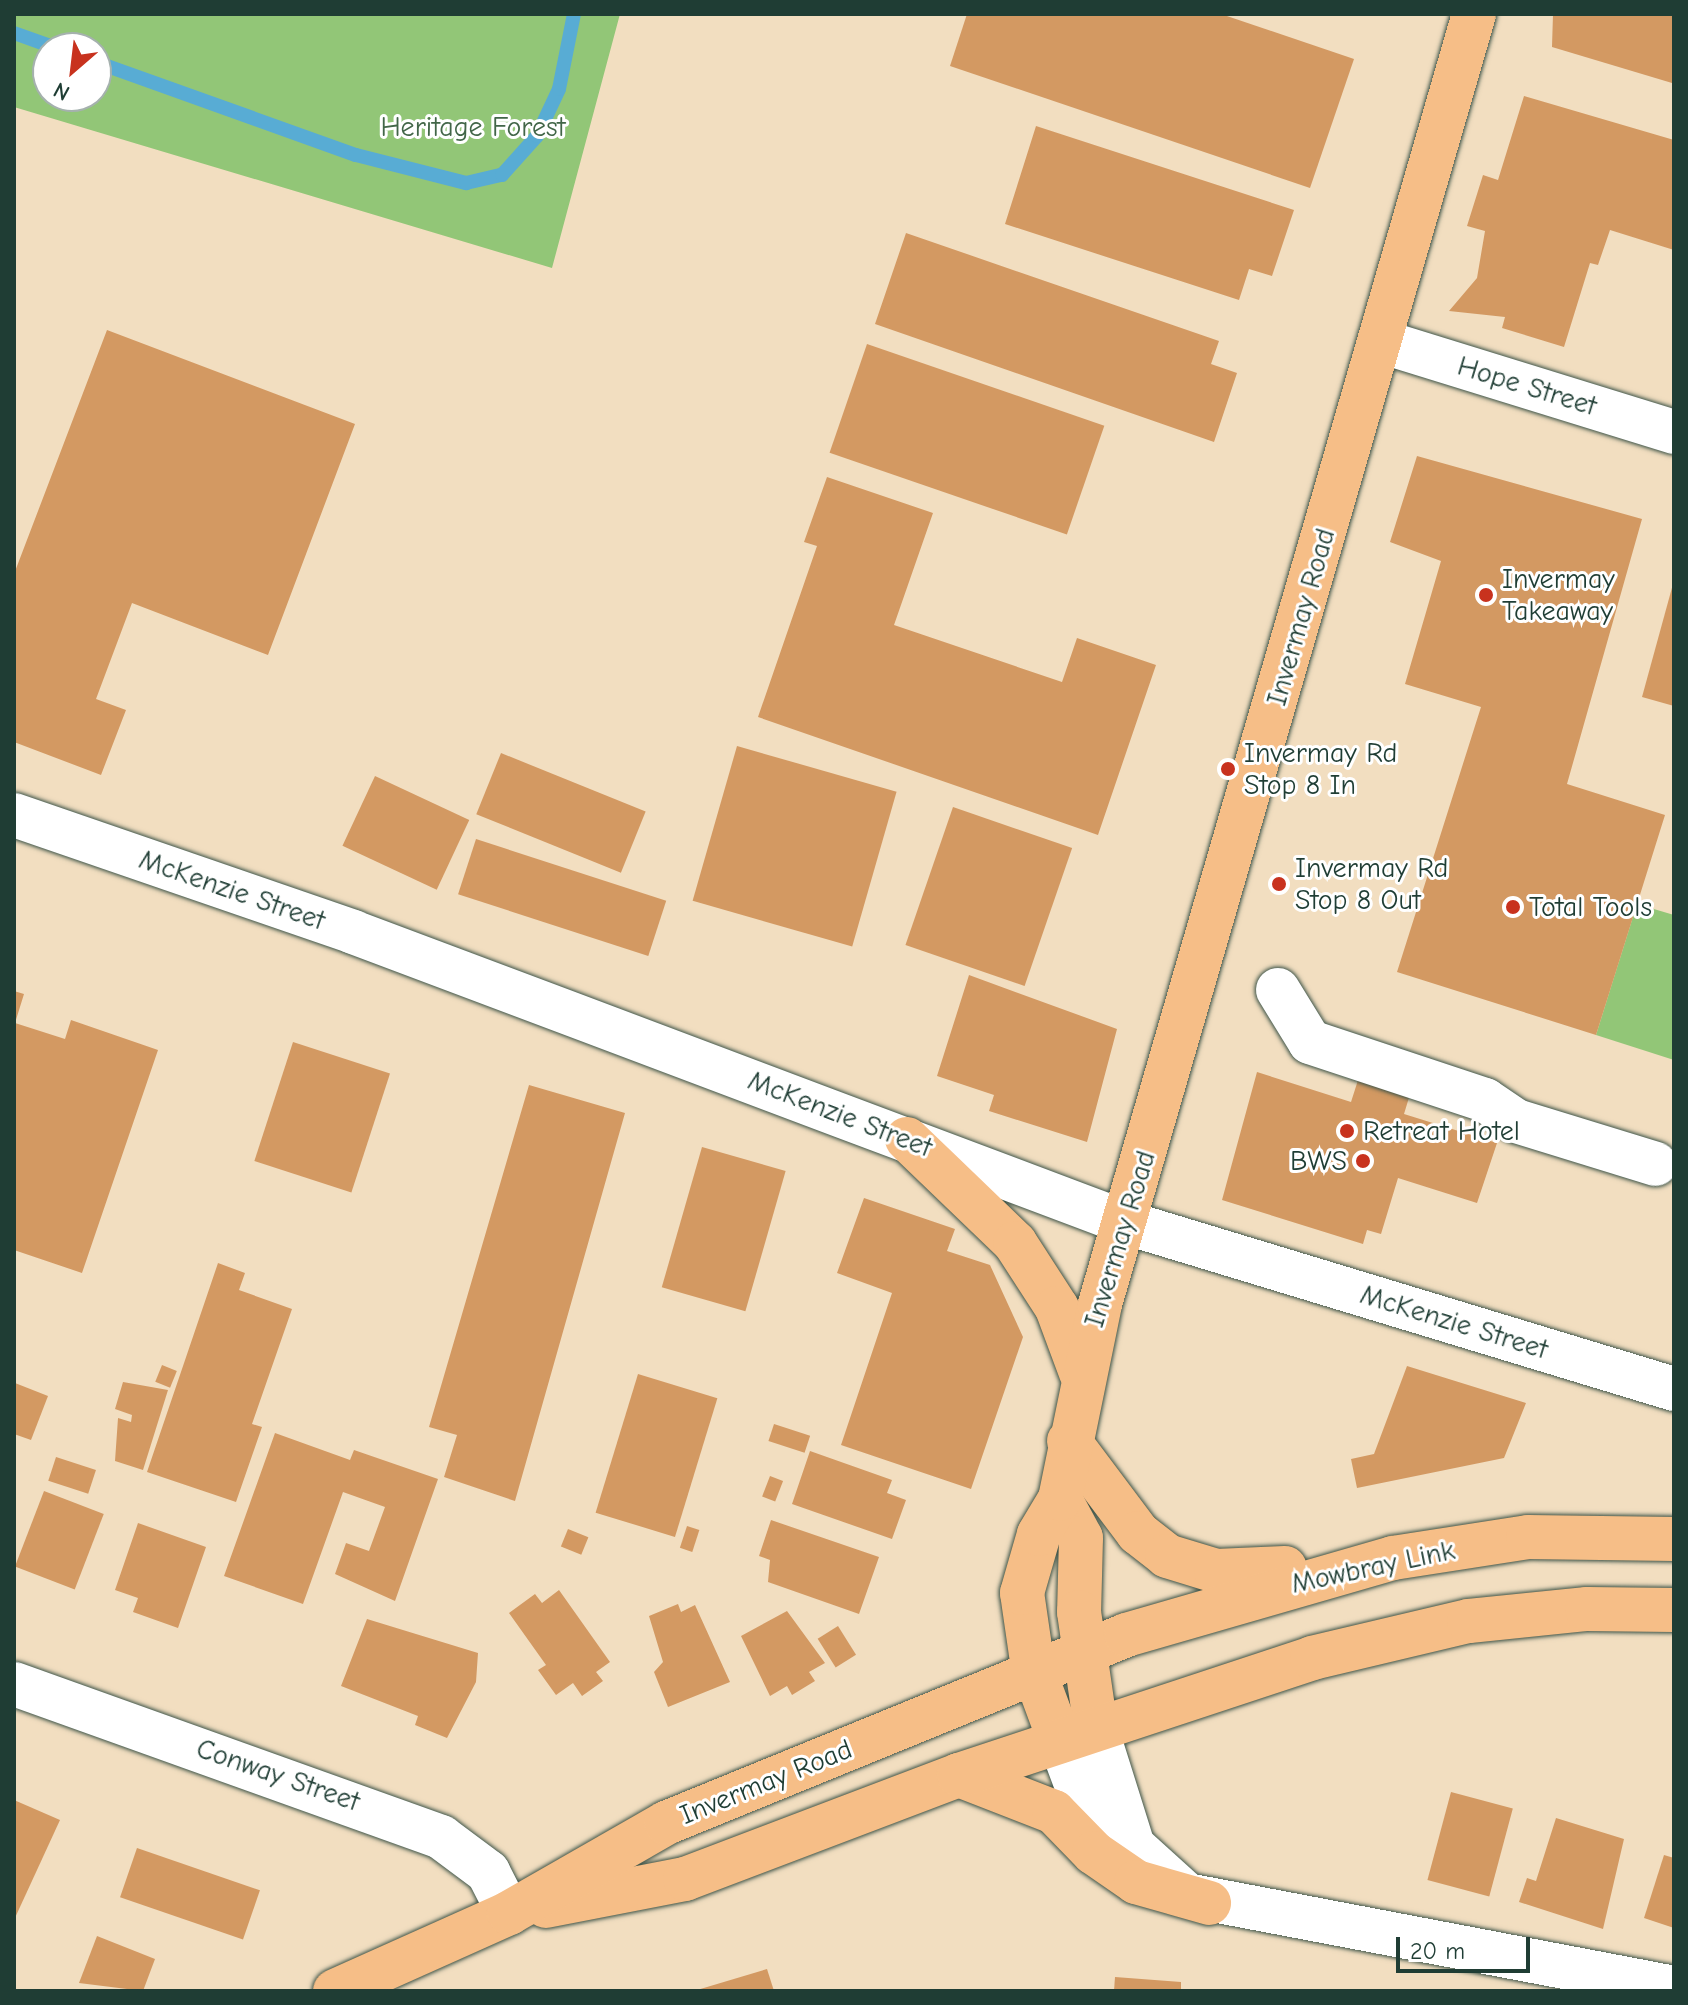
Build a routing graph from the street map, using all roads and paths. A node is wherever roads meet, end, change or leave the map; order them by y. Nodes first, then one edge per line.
1 (1474, 14) edge
2 (1380, 341) junction
3 (1674, 432) edge
4 (14, 815) edge
5 (1278, 990) dead end
6 (907, 1139) junction
7 (1656, 1164) dead end
8 (1124, 1222) junction
9 (1081, 1373) junction
10 (1674, 1389) edge
11 (1069, 1441) junction
12 (1060, 1499) junction
13 (1674, 1539) edge
14 (1393, 1558) junction
15 (1674, 1610) edge
16 (1082, 1651) junction
17 (1033, 1668) junction
18 (14, 1684) edge
19 (1078, 1735) junction
20 (959, 1775) junction
21 (1191, 1898) junction
22 (509, 1913) junction
23 (1674, 1988) edge
24 (335, 1991) edge

1 - 2 main road, Invermay Road
2 - 3 street, Hope Street
2 - 8 main road, Invermay Road
4 - 6 street, McKenzie Street
5 - 7 street
6 - 8 street, McKenzie Street
6 - 9 main road
8 - 9 main road, Invermay Road
8 - 10 street, McKenzie Street
9 - 11 main road, Invermay Road
11 - 12 main road, Invermay Road
11 - 14 main road
12 - 16 main road
12 - 17 main road, Invermay Road
13 - 14 main road, Mowbray Link
14 - 16 main road, Mowbray Link
15 - 19 main road
16 - 17 main road, Invermay Road
16 - 19 main road
17 - 19 main road, Invermay Road
17 - 22 main road, Invermay Road
18 - 22 street, Conway Street
19 - 20 main road, Invermay Road
19 - 21 street
20 - 21 main road
20 - 22 main road, Invermay Road
21 - 23 street
22 - 24 main road, Invermay Road

